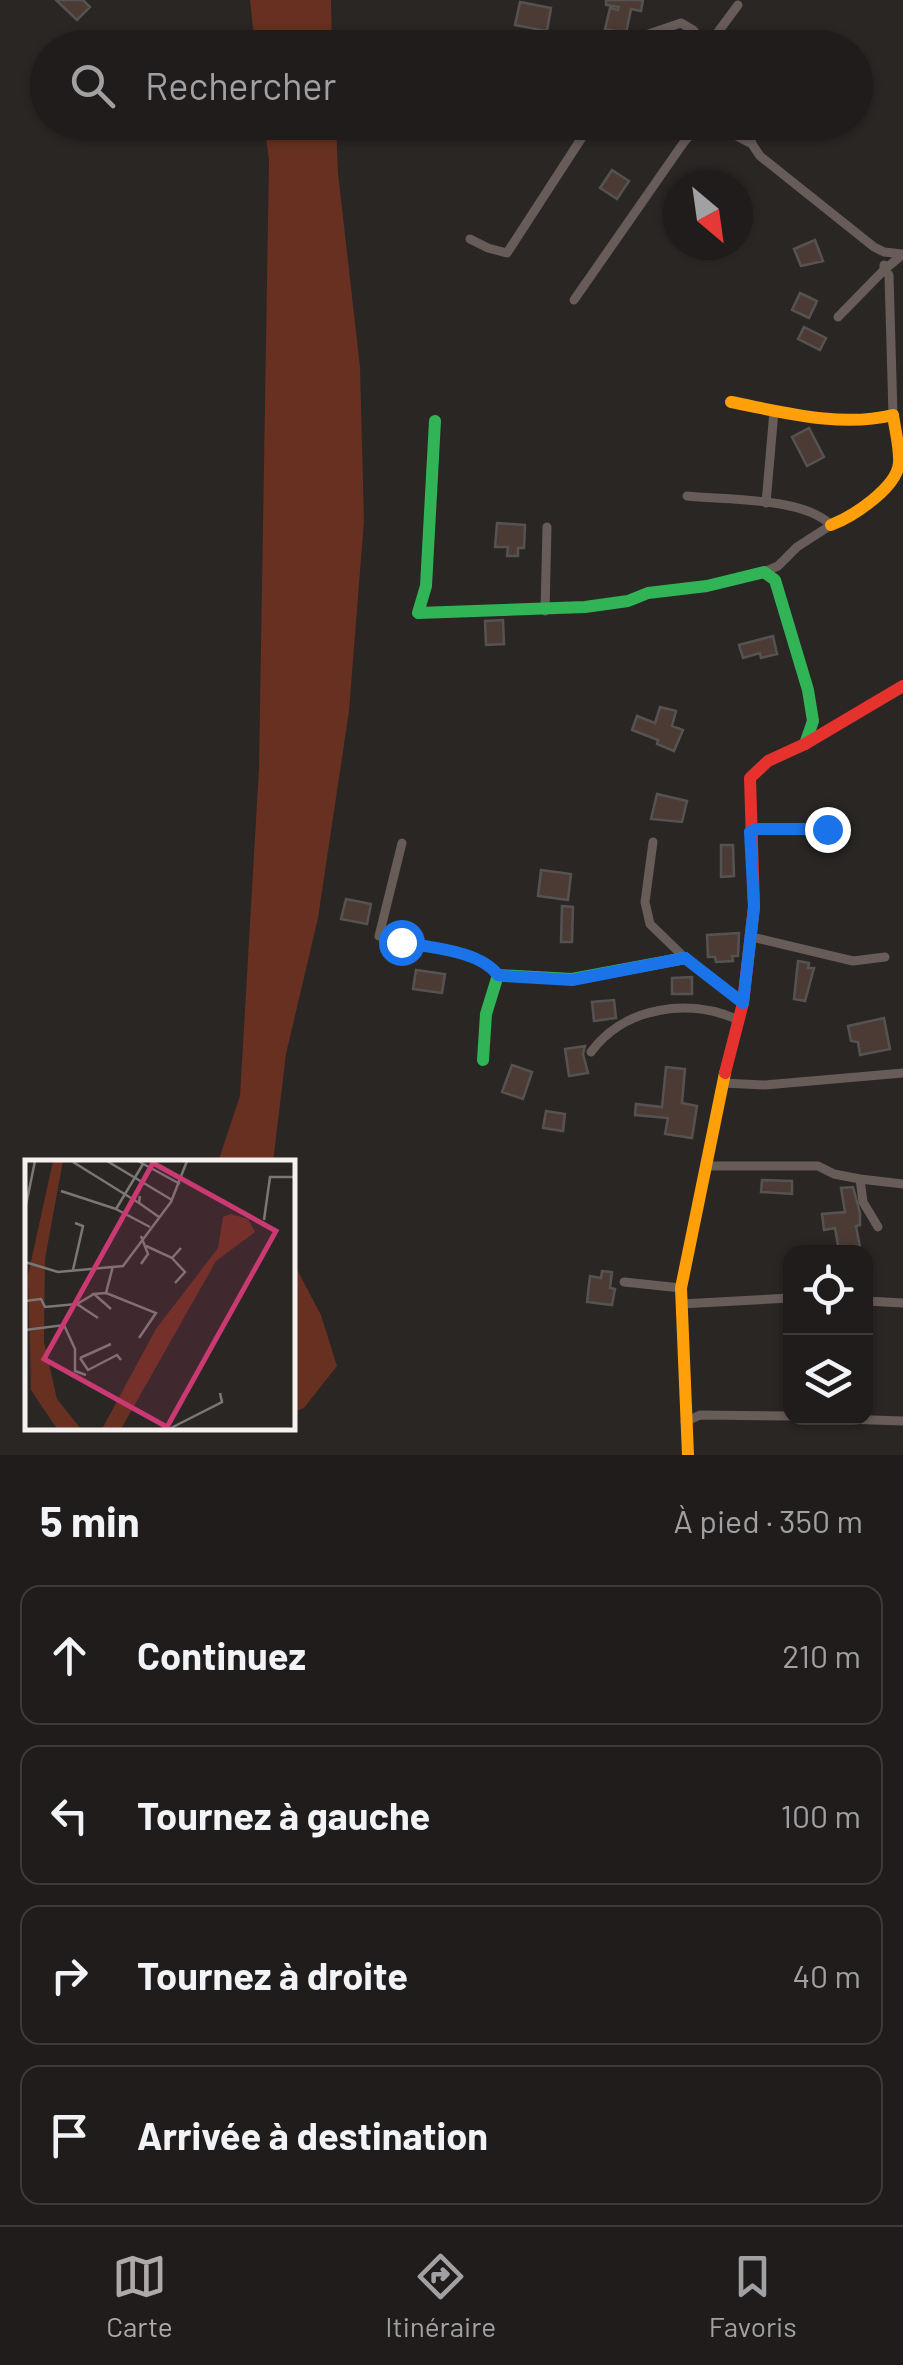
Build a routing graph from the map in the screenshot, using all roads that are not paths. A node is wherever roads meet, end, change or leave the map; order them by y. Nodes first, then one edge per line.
1 (738, 5) dead end
2 (660, 30) edge
3 (694, 30) edge
4 (720, 30) edge
5 (580, 140) edge
6 (686, 140) edge
7 (744, 140) edge
8 (751, 140) edge
9 (752, 144) junction
10 (470, 239) dead end
11 (884, 252) junction
12 (903, 255) edge
13 (884, 270) junction
14 (574, 300) dead end
15 (838, 317) dead end
16 (731, 402) dead end
17 (774, 411) junction
18 (898, 412) edge
19 (436, 420) dead end
20 (687, 496) dead end
21 (766, 503) junction
22 (831, 525) junction
23 (548, 528) dead end
24 (772, 573) junction
25 (545, 611) junction
26 (903, 686) edge
27 (813, 721) junction
28 (829, 731) junction
29 (805, 744) junction
30 (837, 816) dead end
31 (750, 832) junction
32 (653, 842) dead end
33 (402, 843) dead end
34 (752, 938) junction
35 (885, 957) dead end
36 (685, 958) junction
37 (498, 975) junction
38 (743, 1003) junction
39 (739, 1020) junction
40 (591, 1052) dead end
41 (484, 1060) dead end
42 (903, 1072) edge
43 (722, 1083) junction
44 (706, 1166) junction
45 (860, 1179) junction
46 (903, 1184) edge
47 (878, 1227) dead end
48 (624, 1282) dead end
49 (681, 1288) junction
50 (783, 1298) edge
51 (873, 1301) edge
52 (903, 1303) edge
53 (681, 1304) junction
54 (783, 1416) edge
55 (873, 1420) edge
56 (903, 1421) edge
57 (685, 1422) junction
58 (688, 1455) edge

1 - 4 street
2 - 3 street
5 - 10 street
6 - 14 street
7 - 9 street
8 - 9 street
9 - 11 street
11 - 12 street
11 - 13 street
12 - 13 street
13 - 15 street
13 - 18 street
16 - 17 street
17 - 18 street
17 - 21 street
18 - 22 street
19 - 25 street
20 - 21 street
21 - 22 street
22 - 24 street
23 - 25 street
24 - 25 street
24 - 27 street
26 - 28 street
27 - 28 street
27 - 29 street
28 - 29 street
29 - 31 street
30 - 31 street
31 - 34 street
32 - 36 street
33 - 37 street
34 - 35 street
34 - 38 street
36 - 37 street
36 - 38 street
37 - 41 street
38 - 39 street
39 - 40 street
39 - 43 street
42 - 43 street
43 - 44 street
44 - 45 street
44 - 49 street
45 - 46 street
45 - 47 street
48 - 49 street
49 - 53 street
50 - 53 street
51 - 52 street
53 - 57 street
54 - 57 street
55 - 56 street
57 - 58 street

